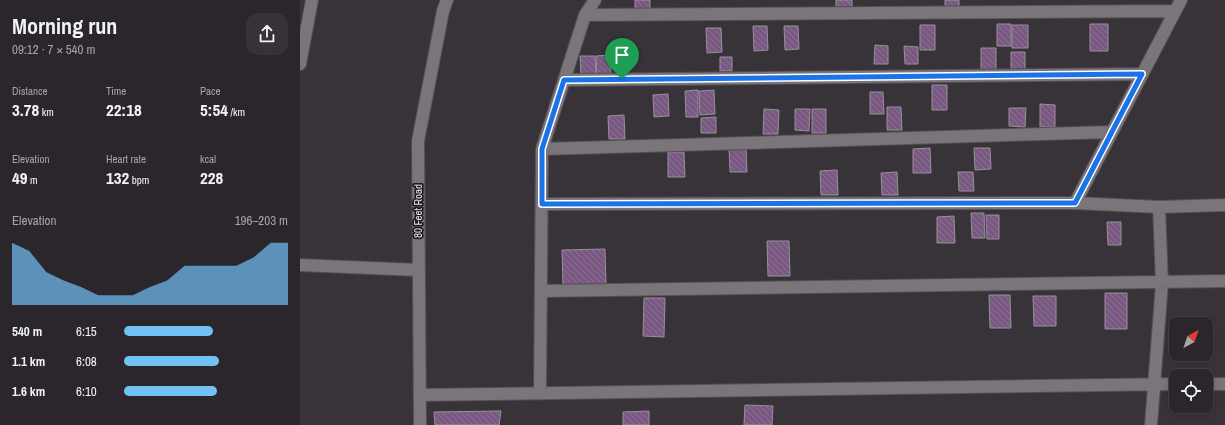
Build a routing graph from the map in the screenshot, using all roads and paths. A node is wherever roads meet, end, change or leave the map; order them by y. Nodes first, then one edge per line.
1 (308, 0) edge
2 (312, 0) edge
3 (447, 0) edge
4 (595, 0) edge
5 (300, 4) edge
6 (1178, 5) edge
7 (585, 15) junction
8 (300, 64) edge
9 (1142, 74) junction
10 (564, 80) junction
11 (1112, 132) junction
12 (542, 149) junction
13 (1075, 203) junction
14 (542, 204) junction
15 (1225, 205) edge
16 (1159, 207) junction
17 (300, 265) edge
18 (418, 270) junction
19 (1225, 281) edge
20 (1162, 283) junction
21 (541, 291) junction
22 (1154, 384) junction
23 (1169, 384) edge
24 (1213, 384) edge
25 (1225, 384) edge
26 (540, 393) junction
27 (420, 395) junction
28 (420, 425) edge
29 (1151, 425) edge

1 - 5 street
2 - 8 street
3 - 18 street, 80 Feet Road
4 - 7 street
6 - 7 street
6 - 9 street
7 - 10 street
9 - 10 street
9 - 11 street
10 - 12 street
11 - 12 street
11 - 13 street
12 - 14 street
13 - 14 street
13 - 16 street
14 - 21 street
15 - 16 street
16 - 20 street
17 - 18 street
18 - 27 street, 80 Feet Road
19 - 20 street
20 - 21 street
20 - 22 street
21 - 26 street
22 - 23 street
22 - 26 street
22 - 29 street
24 - 25 street
26 - 27 street
27 - 28 street, 80 Feet Road

